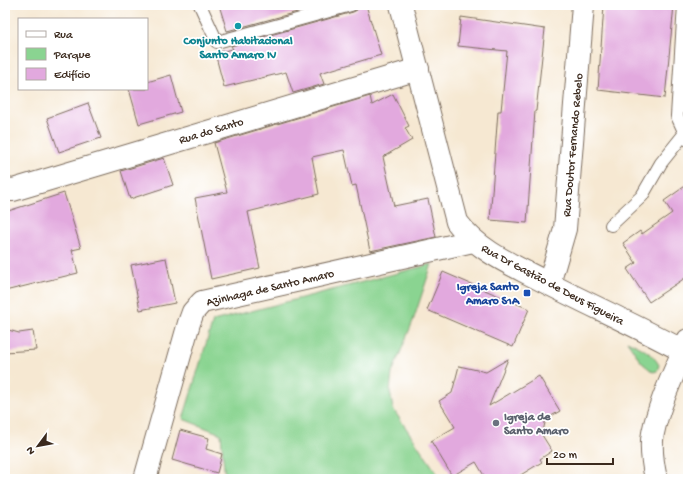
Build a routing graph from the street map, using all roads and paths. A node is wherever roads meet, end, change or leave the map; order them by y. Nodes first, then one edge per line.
1 (200, 5) edge
2 (351, 5) edge
3 (401, 5) edge
4 (583, 5) edge
5 (684, 5) edge
6 (418, 69) junction
7 (686, 137) edge
8 (5, 189) edge
9 (611, 225) dead end
10 (473, 241) junction
11 (549, 284) junction
12 (686, 346) edge
13 (145, 479) edge
14 (656, 479) edge

1 - 2 lane
3 - 6 street, Rua Dr Gastão de Deus Figueira
4 - 11 street, Rua Doutor Fernando Rebelo
5 - 7 lane
6 - 8 street, Rua do Santo
6 - 10 street, Rua Dr Gastão de Deus Figueira
7 - 9 lane
10 - 11 street, Rua Dr Gastão de Deus Figueira
10 - 13 street, Azinhaga de Santo Amaro
11 - 12 street, Rua Dr Gastão de Deus Figueira
12 - 14 street

